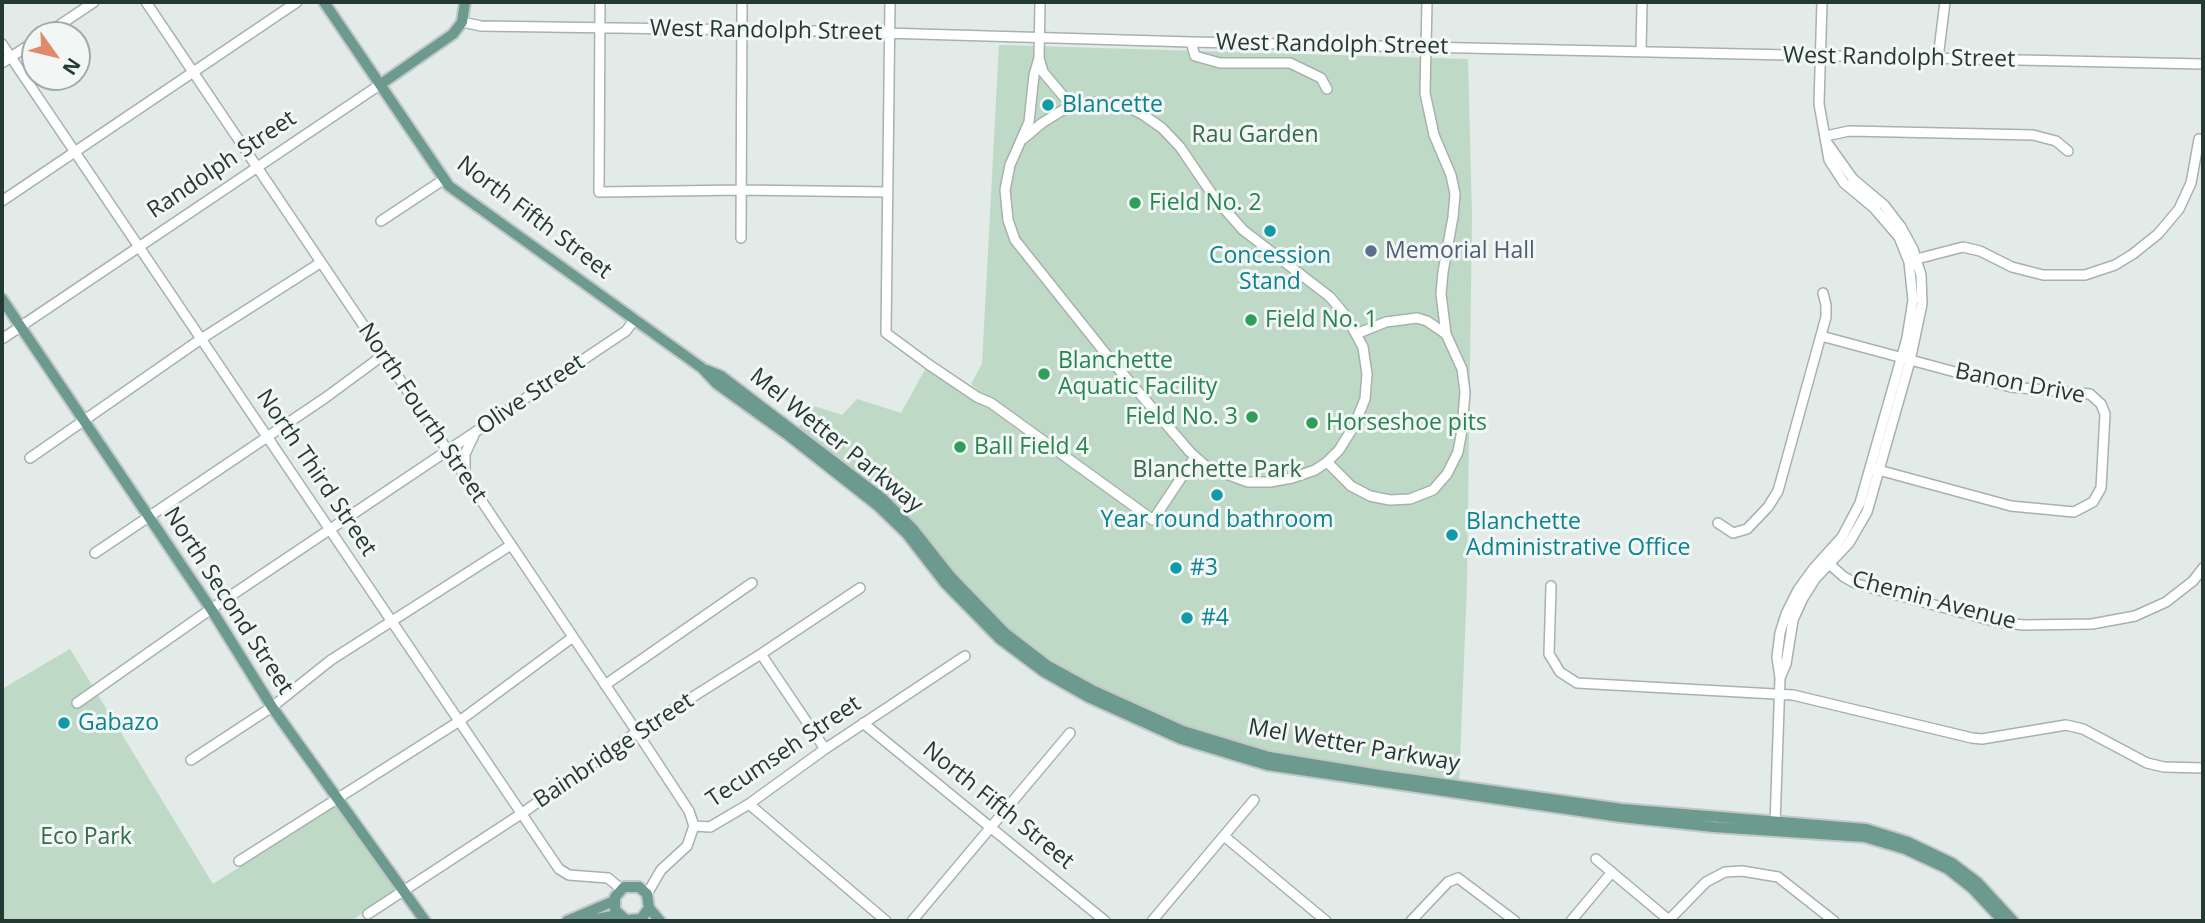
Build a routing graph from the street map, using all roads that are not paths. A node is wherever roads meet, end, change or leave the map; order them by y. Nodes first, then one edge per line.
1 (94, 2) edge
2 (146, 2) edge
3 (297, 2) edge
4 (324, 2) edge
5 (465, 2) edge
6 (600, 2) edge
7 (742, 2) edge
8 (890, 2) edge
9 (1040, 2) edge
10 (1427, 2) edge
11 (1642, 2) edge
12 (1822, 2) edge
13 (1945, 2) edge
14 (66, 21) edge
15 (462, 22) junction
16 (600, 27) junction
17 (741, 31) junction
18 (890, 33) junction
19 (1040, 37) junction
20 (1191, 43) junction
21 (2, 44) edge
22 (1426, 47) junction
23 (21, 50) edge
24 (1641, 52) junction
25 (11, 57) junction
26 (1821, 57) junction
27 (1039, 58) junction
28 (1938, 58) junction
29 (2, 63) edge
30 (2203, 64) edge
31 (193, 72) junction
32 (381, 84) junction
33 (1327, 89) dead end
34 (1081, 103) junction
35 (1024, 139) junction
36 (2199, 139) dead end
37 (1827, 140) junction
38 (2068, 151) dead end
39 (75, 152) junction
40 (256, 166) junction
41 (443, 180) junction
42 (741, 190) junction
43 (887, 192) junction
44 (2, 201) edge
45 (381, 221) dead end
46 (741, 238) dead end
47 (138, 246) junction
48 (1912, 260) junction
49 (320, 263) junction
50 (1823, 293) dead end
51 (2, 299) edge
52 (635, 319) junction
53 (21, 327) junction
54 (1356, 334) junction
55 (1446, 334) junction
56 (1821, 336) junction
57 (2, 340) edge
58 (201, 340) junction
59 (382, 356) junction
60 (1905, 360) junction
61 (84, 421) junction
62 (477, 430) junction
63 (267, 438) junction
64 (449, 451) junction
65 (1195, 457) junction
66 (30, 458) dead end
67 (1327, 462) junction
68 (1875, 469) junction
69 (465, 477) junction
70 (147, 517) junction
71 (1718, 523) dead end
72 (331, 531) junction
73 (511, 545) junction
74 (95, 554) dead end
75 (1826, 561) junction
76 (2203, 568) edge
77 (752, 583) dead end
78 (1551, 586) dead end
79 (860, 588) dead end
80 (211, 609) junction
81 (391, 620) junction
82 (573, 637) junction
83 (761, 654) junction
84 (965, 656) dead end
85 (605, 685) junction
86 (1780, 694) junction
87 (77, 703) dead end
88 (272, 707) junction
89 (458, 722) junction
90 (863, 723) junction
91 (638, 732) junction
92 (1070, 733) dead end
93 (825, 748) junction
94 (191, 760) dead end
95 (2203, 768) edge
96 (339, 799) junction
97 (1254, 800) dead end
98 (749, 804) junction
99 (521, 814) junction
100 (1775, 825) junction
101 (694, 826) junction
102 (991, 827) junction
103 (1224, 836) junction
104 (1596, 859) dead end
105 (239, 861) dead end
106 (1612, 872) junction
107 (621, 889) junction
108 (403, 890) junction
109 (648, 894) junction
110 (614, 901) junction
111 (649, 908) junction
112 (368, 914) dead end
113 (618, 915) junction
114 (425, 921) edge
115 (567, 921) edge
116 (586, 921) edge
117 (637, 921) edge
118 (660, 921) edge
119 (886, 921) edge
120 (912, 921) edge
121 (1105, 921) edge
122 (1152, 921) edge
123 (1326, 921) edge
124 (1412, 921) edge
125 (1515, 921) edge
126 (1571, 921) edge
127 (1669, 921) edge
128 (1833, 921) edge
129 (2003, 921) edge
130 (2013, 921) edge

1 - 14 street
2 - 31 street, North Fourth Street
3 - 31 street
4 - 32 main road, North Fifth Street
5 - 15 main road
6 - 16 street
7 - 17 street
8 - 18 street
9 - 19 street
10 - 22 street
11 - 24 street
12 - 26 street
13 - 28 street
15 - 16 street, West Randolph Street
15 - 32 main road, Randolph Street
16 - 17 street, West Randolph Street
16 - 42 street
17 - 18 street, West Randolph Street
17 - 42 street
18 - 19 street, West Randolph Street
18 - 43 street
19 - 20 street, West Randolph Street
19 - 27 street
20 - 22 street, West Randolph Street
20 - 33 street
21 - 25 street, North Third Street
22 - 24 street, West Randolph Street
22 - 55 street
23 - 25 street
24 - 26 street, West Randolph Street
25 - 29 street
25 - 39 street, North Third Street
26 - 28 street, West Randolph Street
26 - 37 street
27 - 34 street
27 - 35 street
28 - 30 street, West Randolph Street
31 - 39 street
31 - 40 street, North Fourth Street
32 - 40 street, Randolph Street
32 - 41 main road, North Fifth Street
34 - 35 street
34 - 54 street
35 - 65 street
36 - 48 street
37 - 38 street
37 - 48 street
39 - 44 street
39 - 47 street, North Third Street
40 - 47 street, Randolph Street
40 - 49 street, North Fourth Street
41 - 45 street
41 - 52 main road, North Fifth Street
42 - 43 street
42 - 46 street
43 - 65 street
47 - 53 street, Randolph Street
47 - 58 street, North Third Street
48 - 60 street
49 - 58 street
49 - 59 street, North Fourth Street
50 - 56 street
51 - 53 main road, North Second Street
52 - 62 street, Olive Street
52 - 100 main road, Mel Wetter Parkway
53 - 57 street, Randolph Street
53 - 61 main road, North Second Street
54 - 55 street
54 - 67 street
55 - 67 street
56 - 60 street
56 - 71 street
58 - 61 street
58 - 63 street, North Third Street
59 - 63 street
59 - 64 street, North Fourth Street
60 - 68 street
60 - 68 street, Banon Drive
61 - 66 street
61 - 70 main road, North Second Street
62 - 64 street, Olive Street
62 - 69 street
63 - 70 street
63 - 72 street, North Third Street
64 - 69 street, North Fourth Street
64 - 72 street, Olive Street
65 - 67 street
68 - 75 street
69 - 73 street, North Fourth Street
70 - 74 street
70 - 80 main road, North Second Street
72 - 80 street, Olive Street
72 - 81 street, North Third Street
73 - 81 street
73 - 82 street, North Fourth Street
75 - 76 street, Chemin Avenue
75 - 86 street
77 - 85 street
78 - 86 street
79 - 83 street, Bainbridge Street
80 - 87 street, Olive Street
80 - 88 main road, North Second Street
81 - 88 street
81 - 89 street, North Third Street
82 - 85 street, North Fourth Street
82 - 89 street
83 - 91 street, Bainbridge Street
83 - 93 street
84 - 90 street, Tecumseh Street
85 - 91 street, North Fourth Street
86 - 95 street
86 - 100 street
88 - 94 street
88 - 96 main road, North Second Street
89 - 96 street
89 - 99 street, North Third Street
90 - 93 street, Tecumseh Street
90 - 102 street, North Fifth Street
91 - 99 street, Bainbridge Street
91 - 101 street, North Fourth Street
92 - 102 street
93 - 98 street, Tecumseh Street
96 - 105 street
96 - 108 main road, North Second Street
97 - 103 street
98 - 101 street, Tecumseh Street
98 - 119 street
99 - 107 street, North Third Street
99 - 108 street, Bainbridge Street
100 - 129 main road, Mel Wetter Parkway
100 - 130 main road, Mel Wetter Parkway
101 - 109 street, Tecumseh Street
102 - 120 street
102 - 121 street, North Fifth Street
103 - 122 street
103 - 123 street
104 - 106 street
106 - 126 street
106 - 127 street
107 - 109 main road, North Third Street
107 - 110 main road
108 - 112 street, Bainbridge Street
108 - 114 main road, North Second Street
109 - 111 main road
110 - 113 main road
110 - 115 main road
111 - 117 main road
111 - 118 main road
113 - 116 main road
113 - 117 main road
124 - 125 street
127 - 128 street

